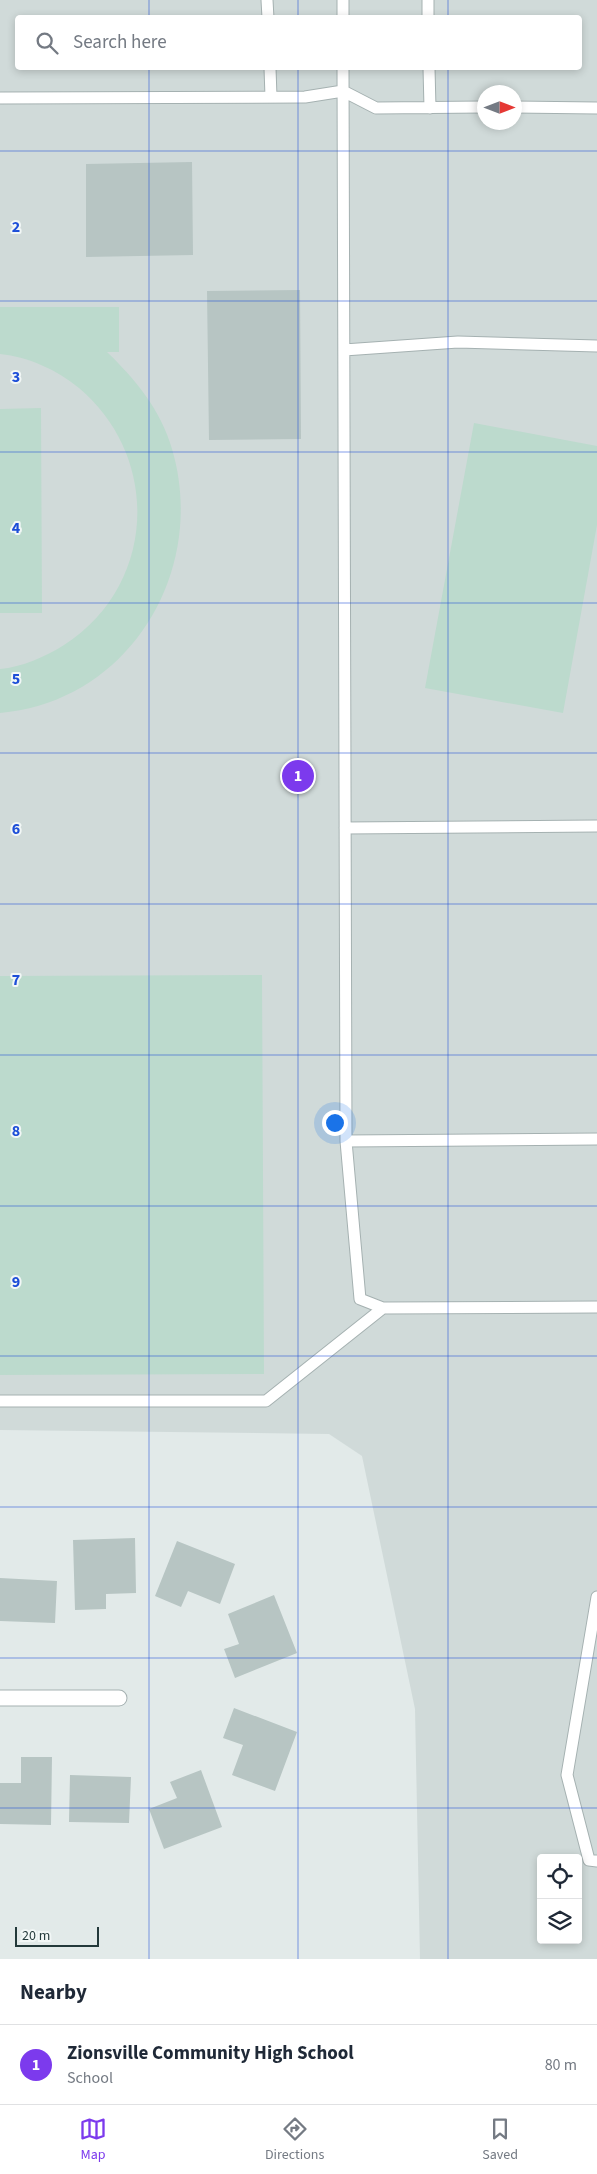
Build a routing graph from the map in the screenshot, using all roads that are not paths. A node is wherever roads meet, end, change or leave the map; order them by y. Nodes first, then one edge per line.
1 (267, 0) edge
2 (343, 0) edge
3 (428, 0) edge
4 (268, 15) edge
5 (343, 15) edge
6 (428, 15) edge
7 (270, 70) edge
8 (343, 70) edge
9 (429, 70) edge
10 (343, 91) junction
11 (271, 97) junction
12 (0, 98) edge
13 (522, 107) edge
14 (430, 108) junction
15 (477, 108) edge
16 (597, 108) edge
17 (597, 346) edge
18 (344, 350) junction
19 (597, 826) edge
20 (345, 828) junction
21 (597, 1139) edge
22 (346, 1141) junction
23 (597, 1307) edge
24 (383, 1308) junction
25 (0, 1401) edge
26 (597, 1597) edge
27 (0, 1698) edge
28 (120, 1698) dead end
29 (597, 1861) edge

1 - 4 lane
2 - 5 lane
3 - 6 lane
7 - 11 lane
8 - 10 lane
9 - 14 lane
10 - 11 lane
10 - 14 lane
10 - 18 lane
11 - 12 lane
13 - 16 lane
14 - 15 lane
17 - 18 lane
18 - 20 lane
19 - 20 lane
20 - 22 lane
21 - 22 lane
22 - 24 lane
23 - 24 lane
24 - 25 lane
26 - 29 lane
27 - 28 street

